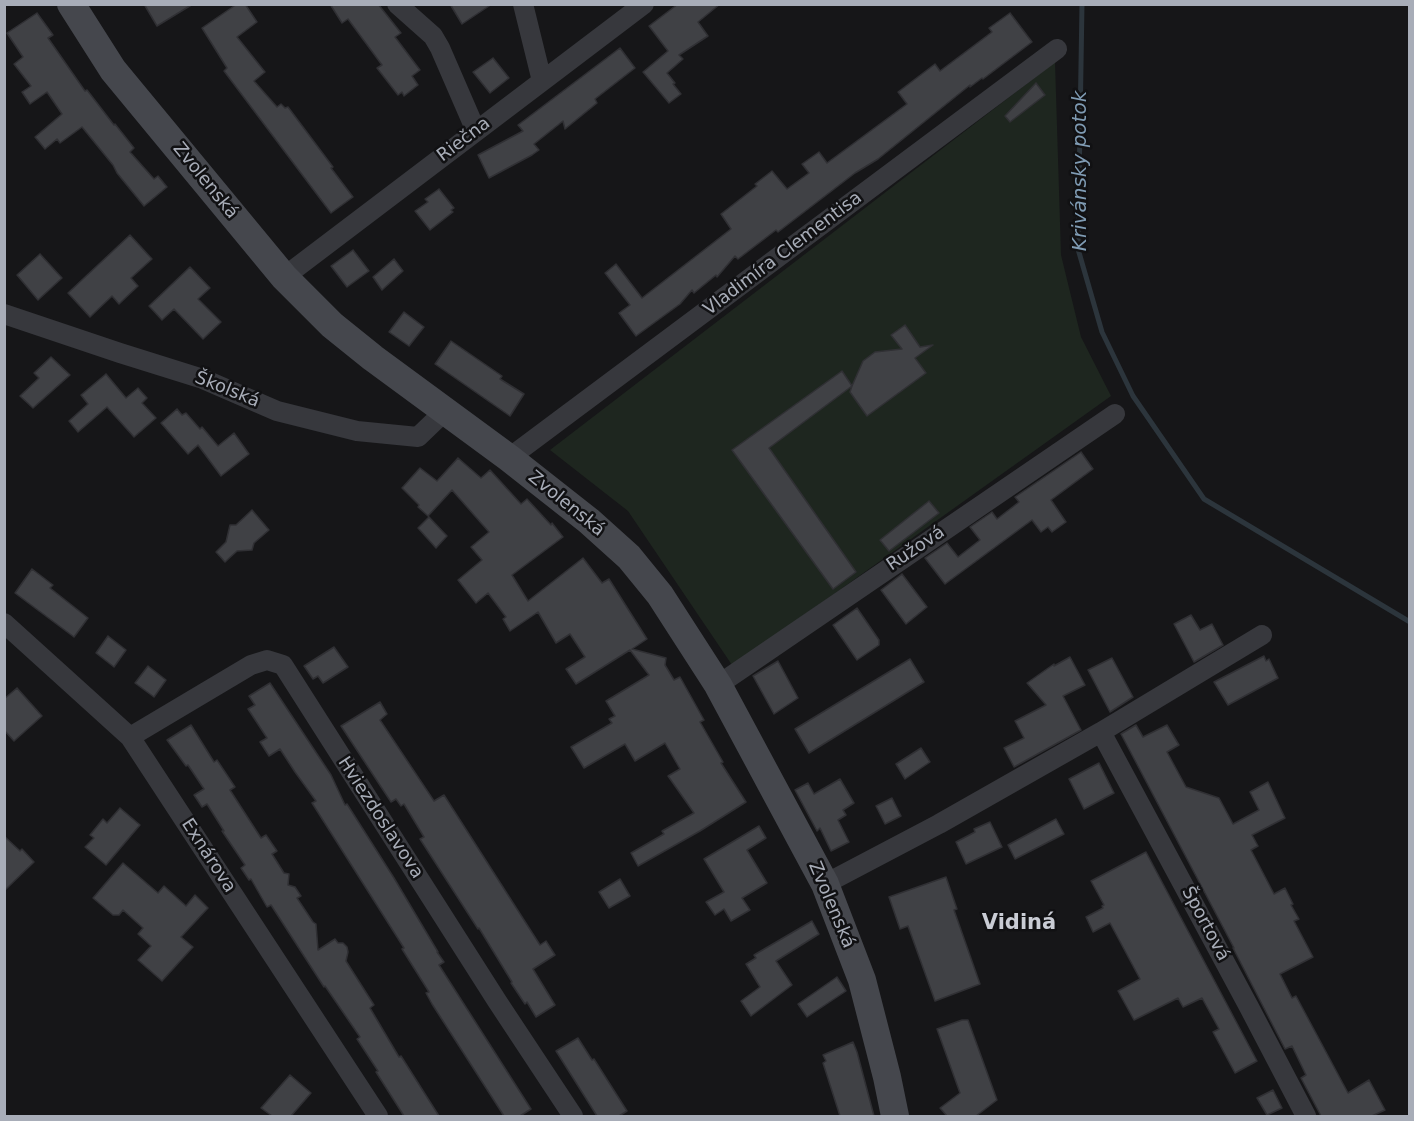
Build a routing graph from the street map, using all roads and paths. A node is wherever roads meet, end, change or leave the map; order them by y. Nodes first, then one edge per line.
1 (71, 4) edge
2 (397, 4) edge
3 (524, 4) edge
4 (644, 4) edge
5 (1057, 49) dead end
6 (542, 81) junction
7 (476, 131) junction
8 (284, 277) junction
9 (4, 314) edge
10 (445, 411) junction
11 (1115, 414) dead end
12 (509, 458) junction
13 (4, 623) edge
14 (1262, 636) dead end
15 (718, 686) junction
16 (1101, 732) junction
17 (130, 737) junction
18 (825, 884) junction
19 (378, 1116) edge
20 (573, 1116) edge
21 (895, 1116) edge
22 (1306, 1116) edge

1 - 8 street, Zvolenská
2 - 7 street
3 - 6 street
4 - 6 street, Riečna
5 - 12 street, Vladimíra Clementisa
6 - 7 street, Riečna
7 - 8 street, Riečna
8 - 10 street, Zvolenská
9 - 10 street, Školská
10 - 12 street, Zvolenská
11 - 15 street, Ružová
12 - 15 street, Zvolenská
13 - 17 street, Exnárova
14 - 16 street
15 - 18 street, Zvolenská
16 - 18 street
16 - 22 street, Športová
17 - 19 street, Exnárova
17 - 20 street, Hviezdoslavova
18 - 21 street, Zvolenská

